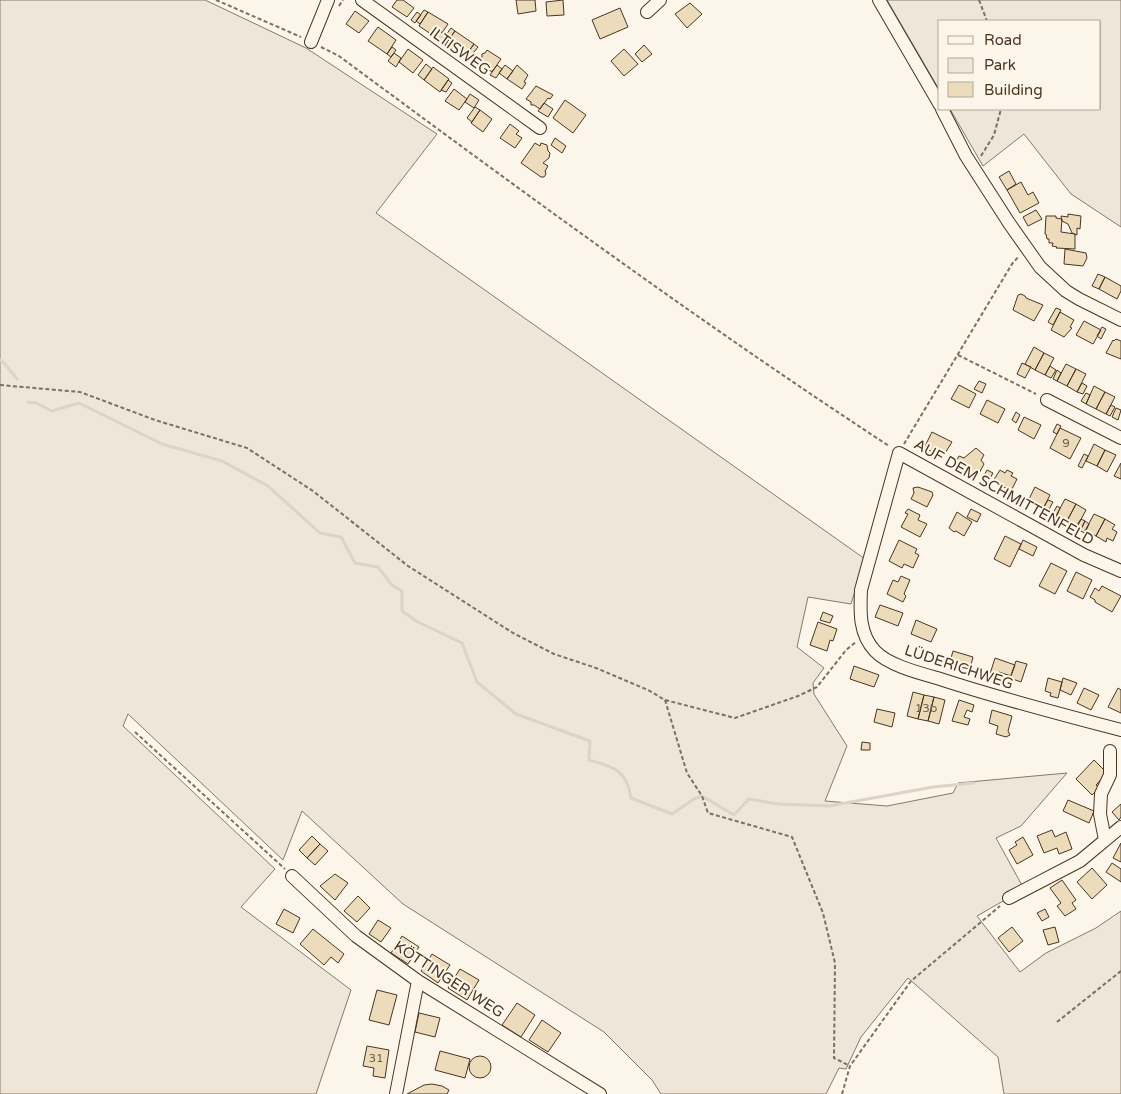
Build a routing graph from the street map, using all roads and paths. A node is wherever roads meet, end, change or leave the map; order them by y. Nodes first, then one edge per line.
1 (216, 0) edge
2 (328, 0) edge
3 (362, 0) edge
4 (660, 0) edge
5 (879, 0) edge
6 (979, 0) edge
7 (647, 12) dead end
8 (986, 20) edge
9 (311, 42) junction
10 (938, 102) edge
11 (943, 110) edge
12 (1001, 110) edge
13 (540, 128) dead end
14 (971, 163) junction
15 (1026, 249) junction
16 (1121, 320) edge
17 (958, 355) junction
18 (0, 385) edge
19 (1047, 400) joint
20 (1121, 438) edge
21 (899, 453) junction
22 (1121, 570) edge
23 (863, 635) junction
24 (665, 700) junction
25 (1121, 730) edge
26 (135, 732) dead end
27 (1110, 751) dead end
28 (1121, 827) edge
29 (1105, 840) junction
30 (292, 876) joint
31 (1009, 898) joint
32 (1121, 971) edge
33 (418, 981) junction
34 (1057, 1022) dead end
35 (850, 1066) junction
36 (396, 1094) edge
37 (600, 1094) edge
38 (842, 1094) edge

1 - 9 path
2 - 9 street
3 - 13 street, ILTISWEG
4 - 7 street
5 - 10 street
6 - 8 path
9 - 21 path
11 - 14 street
12 - 14 path
14 - 15 street
15 - 16 street
15 - 17 path
17 - 19 path
17 - 21 path
18 - 24 path
19 - 20 street
21 - 22 street, AUF DEM SCHMITTENFELD
21 - 23 street
23 - 24 path
23 - 25 street, LÜDERICHWEG
24 - 35 path
26 - 30 path
27 - 29 street
28 - 29 street
29 - 31 street
30 - 33 street, KÖTTINGER WEG
31 - 35 path
32 - 34 path
33 - 36 street
33 - 37 street, KÖTTINGER WEG
35 - 38 path

